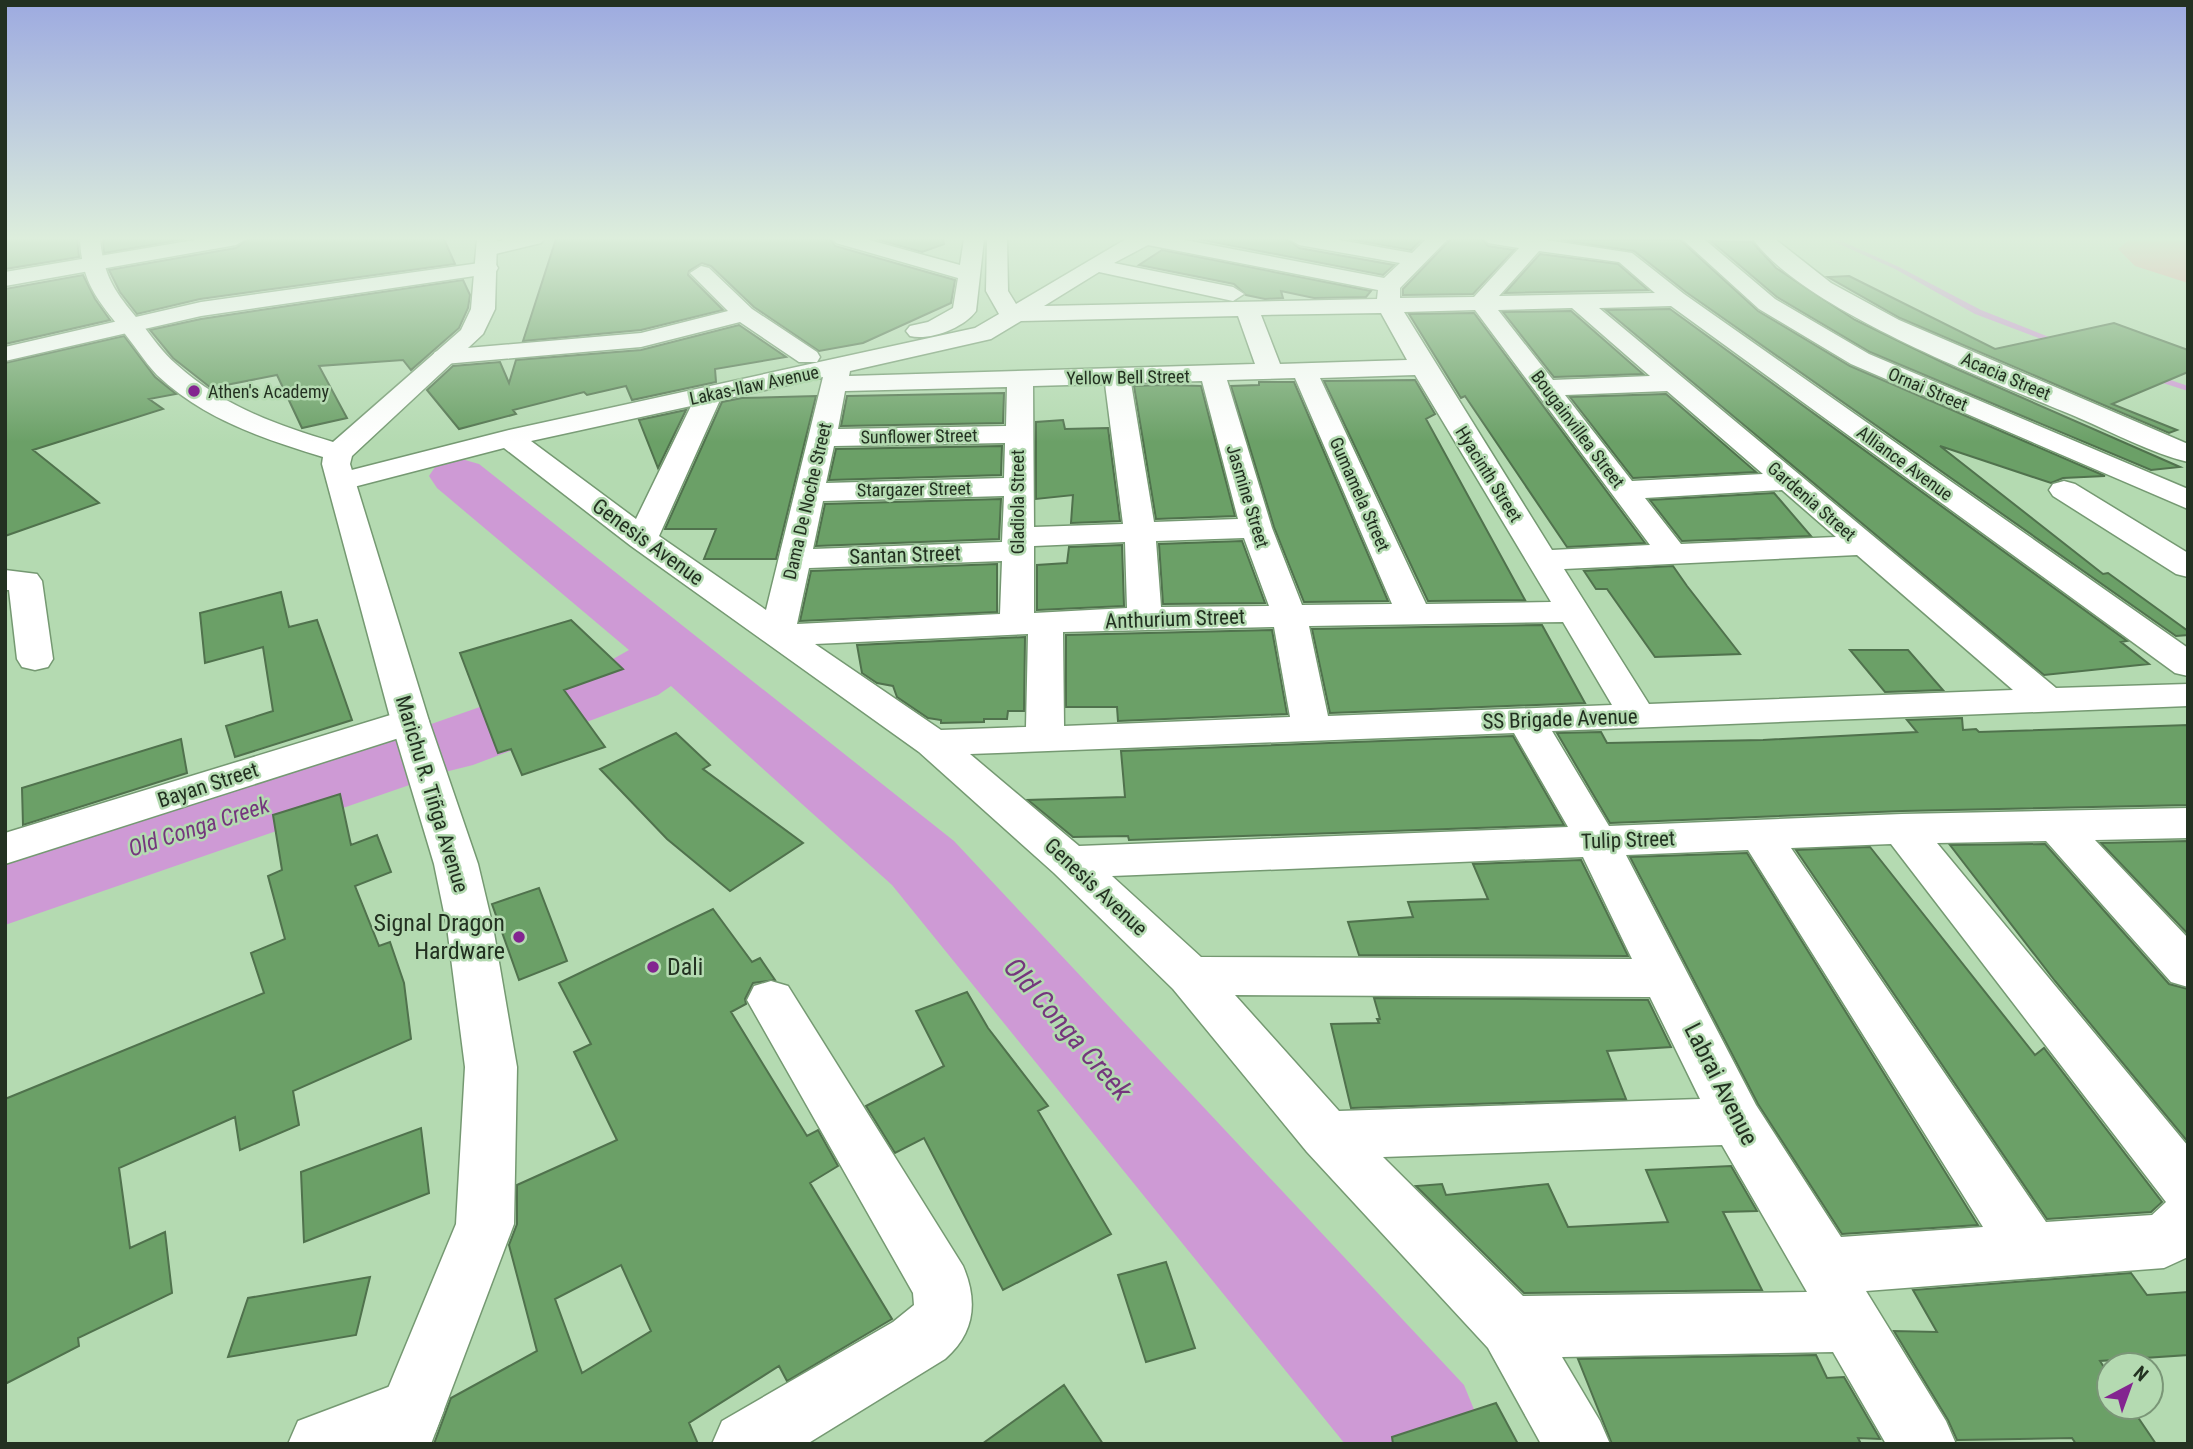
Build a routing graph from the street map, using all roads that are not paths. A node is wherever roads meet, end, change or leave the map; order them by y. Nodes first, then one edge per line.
1 (114, 307) edge
2 (233, 307) edge
3 (483, 307) edge
4 (736, 307) edge
5 (965, 307) edge
6 (1007, 307) edge
7 (1024, 307) edge
8 (1271, 307) edge
9 (1288, 307) edge
10 (1393, 307) edge
11 (1484, 307) edge
12 (1584, 307) edge
13 (1687, 307) edge
14 (1771, 307) edge
15 (1852, 307) edge
16 (1275, 308) junction
17 (1247, 309) junction
18 (744, 314) junction
19 (1011, 314) junction
20 (131, 327) junction
21 (5, 354) edge
22 (808, 356) junction
23 (444, 357) junction
24 (1423, 367) junction
25 (1305, 372) junction
26 (1271, 373) junction
27 (836, 375) junction
28 (1213, 375) junction
29 (1117, 376) junction
30 (1020, 380) junction
31 (1674, 383) junction
32 (1546, 388) junction
33 (709, 395) junction
34 (1018, 434) junction
35 (509, 438) junction
36 (821, 438) junction
37 (2188, 453) edge
38 (339, 466) junction
39 (1789, 481) junction
40 (1019, 487) junction
41 (1624, 490) junction
42 (2064, 490) dead end
43 (809, 492) junction
44 (2188, 500) edge
45 (1256, 528) junction
46 (1140, 533) junction
47 (642, 539) junction
48 (1017, 544) junction
49 (1864, 545) junction
50 (1674, 556) junction
51 (794, 559) junction
52 (1542, 560) junction
53 (2188, 568) edge
54 (5, 580) edge
55 (1574, 612) junction
56 (1289, 615) junction
57 (1414, 616) junction
58 (1145, 618) junction
59 (1031, 625) junction
60 (777, 635) junction
61 (34, 659) dead end
62 (2188, 665) edge
63 (2188, 695) edge
64 (2047, 700) junction
65 (1638, 716) junction
66 (1526, 720) junction
67 (410, 721) junction
68 (1311, 728) junction
69 (1045, 738) junction
70 (933, 743) junction
71 (2188, 823) edge
72 (2058, 827) junction
73 (1902, 829) junction
74 (1760, 835) junction
75 (1597, 841) junction
76 (5, 849) edge
77 (1069, 862) junction
78 (2188, 969) edge
79 (1190, 976) junction
80 (1668, 978) junction
81 (771, 1000) dead end
82 (1737, 1121) junction
83 (1326, 1135) junction
84 (2188, 1188) edge
85 (2180, 1240) edge
86 (2032, 1252) junction
87 (1826, 1266) junction
88 (1849, 1322) junction
89 (1510, 1327) junction
90 (405, 1427) edge
91 (321, 1444) edge
92 (745, 1444) edge
93 (1577, 1444) edge
94 (1923, 1444) edge

1 - 20 street
2 - 20 street
3 - 23 street
4 - 18 street
5 - 22 street
6 - 19 street
7 - 19 street, Lakas-Ilaw Avenue
8 - 16 street
9 - 16 street
10 - 24 street, Hyacinth Street
11 - 32 street, Bougainvillea Street
12 - 31 street, Gardenia Street
13 - 62 street, Alliance Avenue
14 - 44 street, Ornai Street
15 - 37 street, Acacia Street
16 - 17 street
17 - 19 street
17 - 26 street
18 - 22 street
18 - 23 street
19 - 27 street, Lakas-Ilaw Avenue
20 - 21 street
20 - 38 street
22 - 38 street
23 - 38 street
24 - 25 street, Yellow Bell Street
24 - 52 street, Hyacinth Street
25 - 26 street, Yellow Bell Street
25 - 57 street, Gumamela Street
26 - 28 street, Yellow Bell Street
27 - 30 street, Yellow Bell Street
27 - 33 street, Lakas-Ilaw Avenue
27 - 36 street, Dama De Noche Street
28 - 29 street, Yellow Bell Street
28 - 45 street, Jasmine Street
29 - 30 street, Yellow Bell Street
29 - 46 street
30 - 34 street, Gladiola Street
31 - 32 street
31 - 39 street, Gardenia Street
32 - 41 street, Bougainvillea Street
33 - 35 street, Lakas-Ilaw Avenue
33 - 47 street
34 - 36 street, Sunflower Street
34 - 40 street, Gladiola Street
35 - 38 street, Lakas-Ilaw Avenue
35 - 47 street, Genesis Avenue
36 - 43 street, Dama De Noche Street
38 - 67 street, Marichu R. Tiñga Avenue
39 - 41 street
39 - 49 street, Gardenia Street
40 - 43 street, Stargazer Street
40 - 48 street, Gladiola Street
41 - 50 street, Bougainvillea Street
42 - 53 street
43 - 51 street, Dama De Noche Street
45 - 46 street, Santan Street
45 - 56 street, Jasmine Street
46 - 48 street, Santan Street
46 - 58 street
47 - 60 street, Genesis Avenue
48 - 51 street, Santan Street
48 - 59 street, Gladiola Street
49 - 50 street
49 - 64 street, Gardenia Street
50 - 52 street
51 - 60 street, Dama De Noche Street
52 - 55 street, Hyacinth Street
54 - 61 street
55 - 57 street, Anthurium Street
55 - 65 street, Hyacinth Street
56 - 57 street, Anthurium Street
56 - 58 street, Anthurium Street
56 - 68 street, Jasmine Street
58 - 59 street, Anthurium Street
59 - 60 street, Anthurium Street
59 - 69 street, Gladiola Street
60 - 70 street, Genesis Avenue
63 - 64 street, SS Brigade Avenue
64 - 65 street, SS Brigade Avenue
65 - 66 street, SS Brigade Avenue
66 - 68 street, SS Brigade Avenue
66 - 75 street, Labrai Avenue
67 - 76 street, Bayan Street
67 - 90 street, Marichu R. Tiñga Avenue
68 - 69 street, SS Brigade Avenue
69 - 70 street, SS Brigade Avenue
70 - 77 street, Genesis Avenue
71 - 72 street, Tulip Street
72 - 73 street, Tulip Street
72 - 78 street
73 - 74 street, Tulip Street
73 - 84 street
74 - 75 street, Tulip Street
74 - 86 street
75 - 77 street, Tulip Street
75 - 80 street, Labrai Avenue
77 - 79 street, Genesis Avenue
79 - 80 street
79 - 83 street, Genesis Avenue
80 - 82 street, Labrai Avenue
81 - 92 street
82 - 83 street
82 - 87 street, Labrai Avenue
83 - 89 street, Genesis Avenue
85 - 86 street
86 - 87 street
87 - 88 street, Labrai Avenue
88 - 89 street
88 - 94 street, Labrai Avenue
89 - 93 street, Genesis Avenue
90 - 91 street

